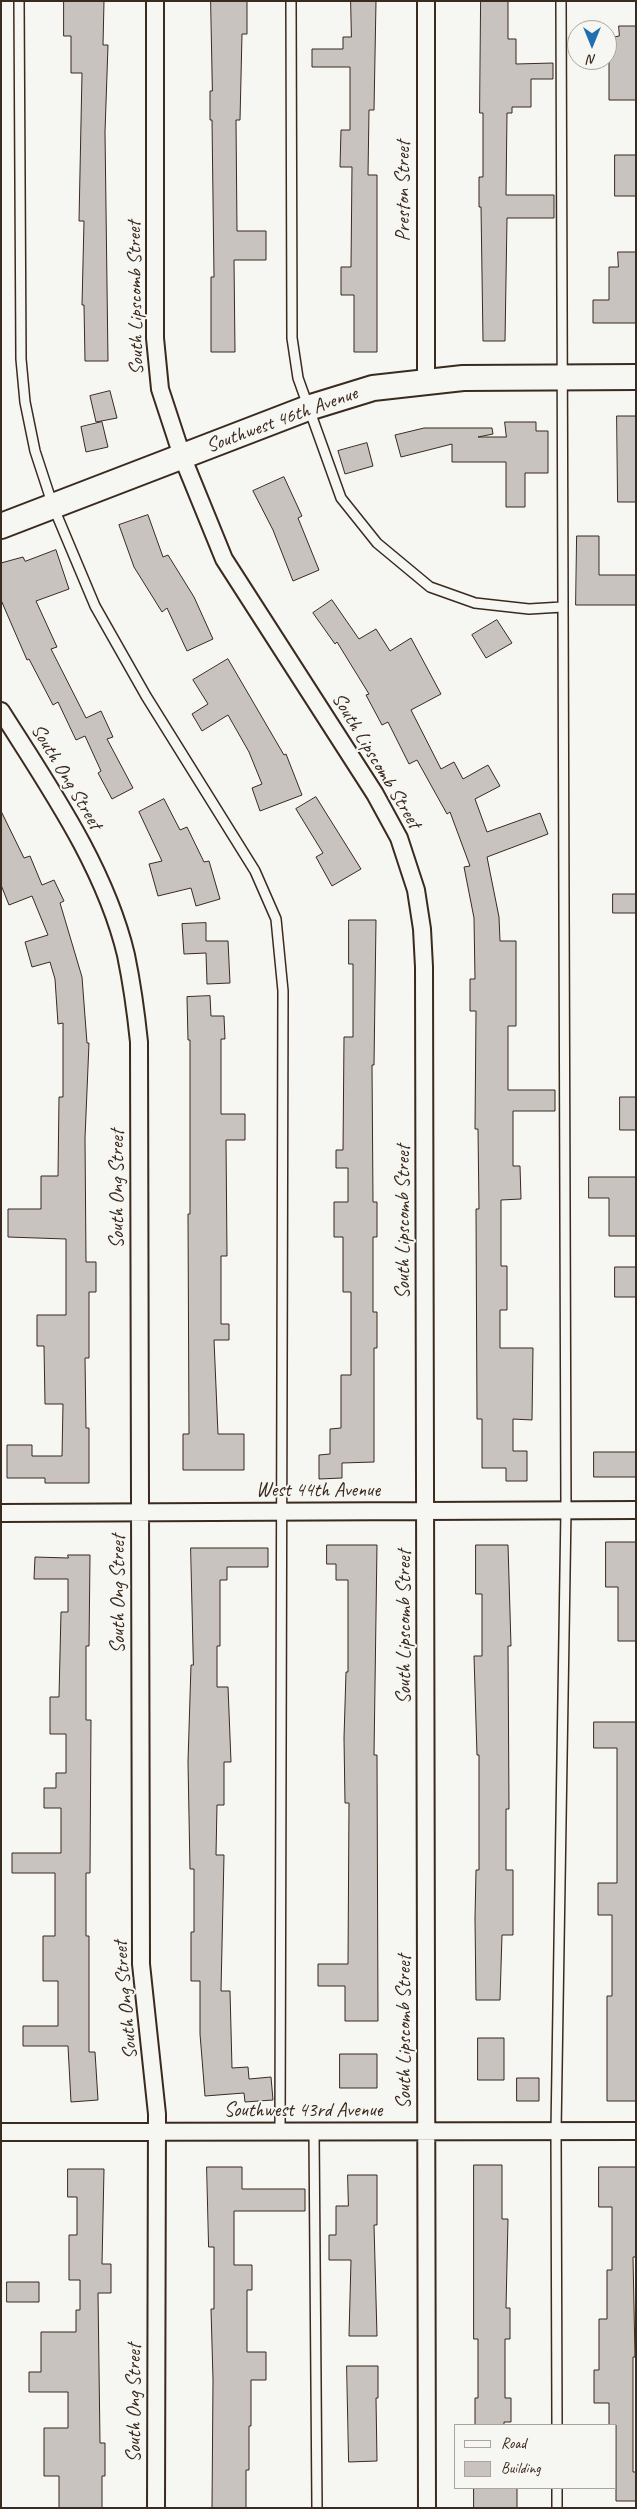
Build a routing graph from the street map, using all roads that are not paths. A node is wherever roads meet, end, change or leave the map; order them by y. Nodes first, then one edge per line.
1 (19, 1) edge
2 (155, 1) edge
3 (291, 1) edge
4 (426, 1) edge
5 (561, 1) edge
6 (562, 377) junction
7 (636, 377) edge
8 (426, 380) junction
9 (308, 408) junction
10 (182, 456) junction
11 (53, 506) junction
12 (1, 526) edge
13 (562, 607) junction
14 (1, 711) edge
15 (566, 1510) junction
16 (636, 1510) edge
17 (280, 1512) junction
18 (426, 1512) junction
19 (1, 1513) edge
20 (140, 1514) junction
21 (427, 2131) junction
22 (556, 2131) junction
23 (636, 2131) edge
24 (1, 2132) edge
25 (280, 2132) junction
26 (314, 2132) junction
27 (158, 2133) junction
28 (557, 2424) edge
29 (557, 2489) edge
30 (156, 2508) edge
31 (317, 2508) edge
32 (427, 2508) edge
33 (558, 2508) edge

1 - 11 lane
2 - 10 street, South Lipscomb Street
3 - 9 lane
4 - 8 street, Preston Street
5 - 6 lane
6 - 7 main road, Southwest 46th Avenue
6 - 8 main road, Southwest 46th Avenue
6 - 13 lane
8 - 9 main road, Southwest 46th Avenue
9 - 10 main road, Southwest 46th Avenue
9 - 13 lane
10 - 11 main road, Southwest 46th Avenue
10 - 18 street, South Lipscomb Street
11 - 12 main road, Southwest 46th Avenue
11 - 17 lane
13 - 15 lane
14 - 20 street, South Ong Street
15 - 16 street, West 44th Avenue
15 - 18 street, West 44th Avenue
15 - 22 lane
17 - 18 street, West 44th Avenue
17 - 20 street, West 44th Avenue
17 - 25 lane
18 - 21 street, South Lipscomb Street
19 - 20 street, West 44th Avenue
20 - 27 street, South Ong Street
21 - 22 street, Southwest 43rd Avenue
21 - 26 street, Southwest 43rd Avenue
21 - 32 street, South Lipscomb Street
22 - 23 street, Southwest 43rd Avenue
22 - 28 lane
24 - 27 street, Southwest 43rd Avenue
25 - 26 street, Southwest 43rd Avenue
25 - 27 street, Southwest 43rd Avenue
26 - 31 lane
27 - 30 street, South Ong Street
29 - 33 lane

